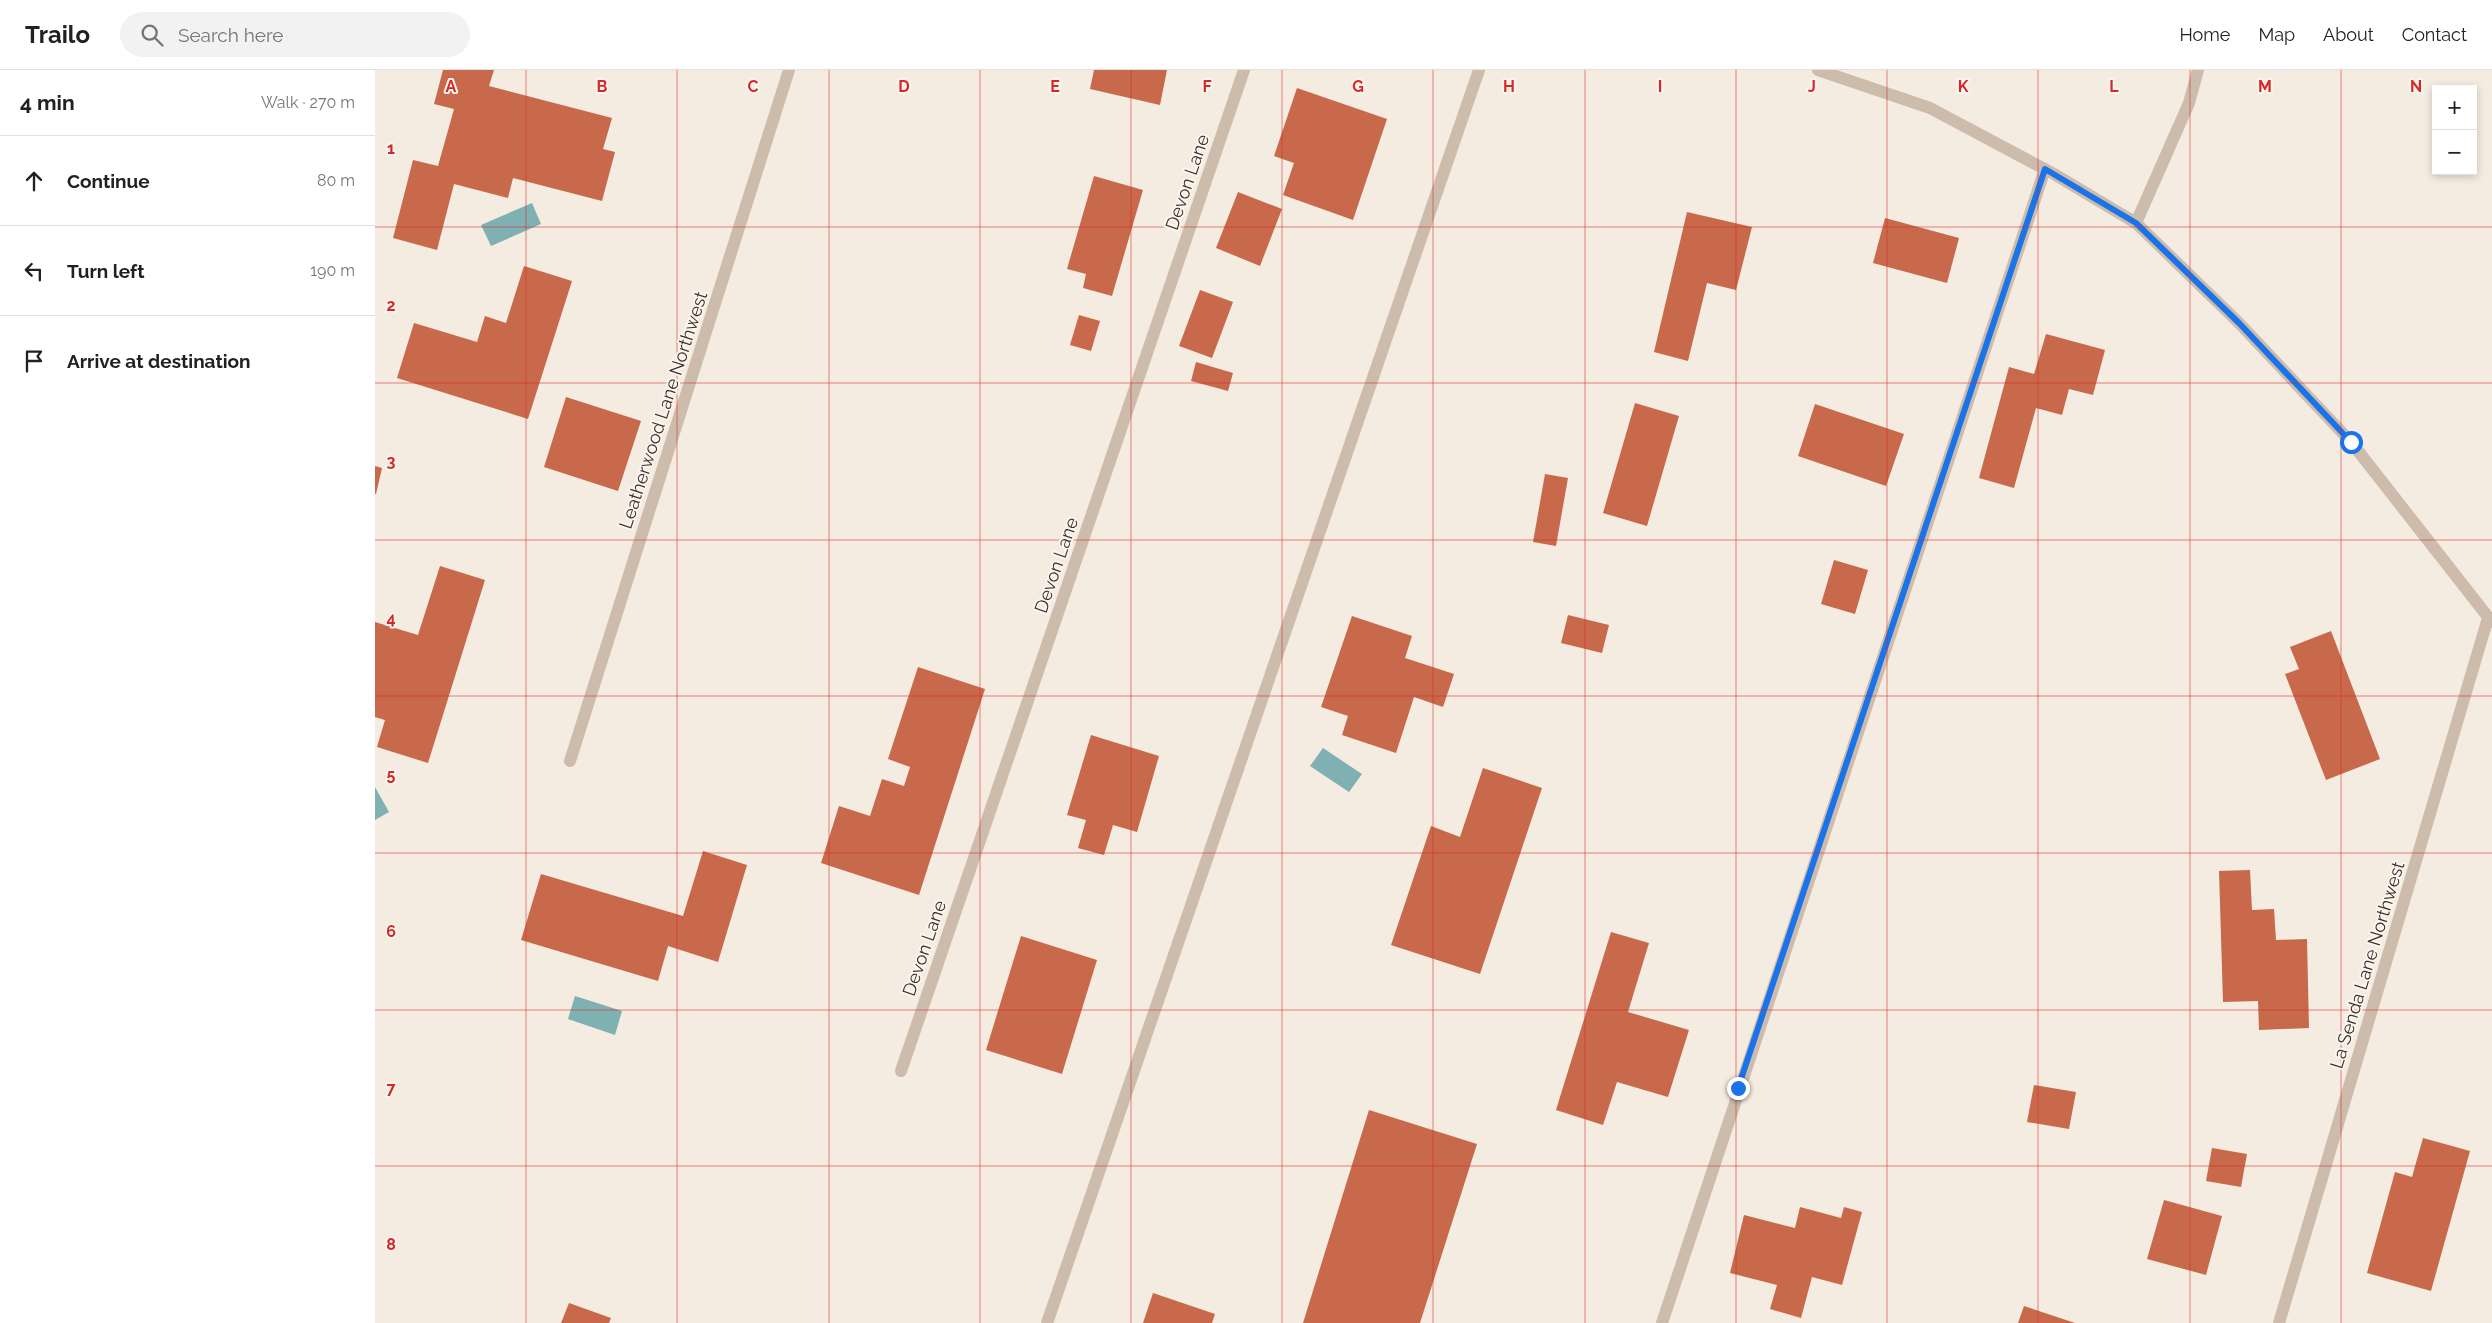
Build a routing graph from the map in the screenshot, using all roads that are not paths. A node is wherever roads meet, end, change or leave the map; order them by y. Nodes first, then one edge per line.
1 (789, 70) edge
2 (1244, 70) edge
3 (1479, 70) edge
4 (1817, 70) edge
5 (2198, 70) edge
6 (2045, 169) junction
7 (2136, 223) junction
8 (2490, 620) edge
9 (570, 761) dead end
10 (901, 1071) dead end
11 (1047, 1323) edge
12 (1662, 1323) edge
13 (2279, 1323) edge

1 - 9 street, Leatherwood Lane Northwest
2 - 10 street, Devon Lane
3 - 11 street
4 - 6 street
5 - 7 street
6 - 7 street
6 - 12 street
7 - 8 street
8 - 13 street, La Senda Lane Northwest

